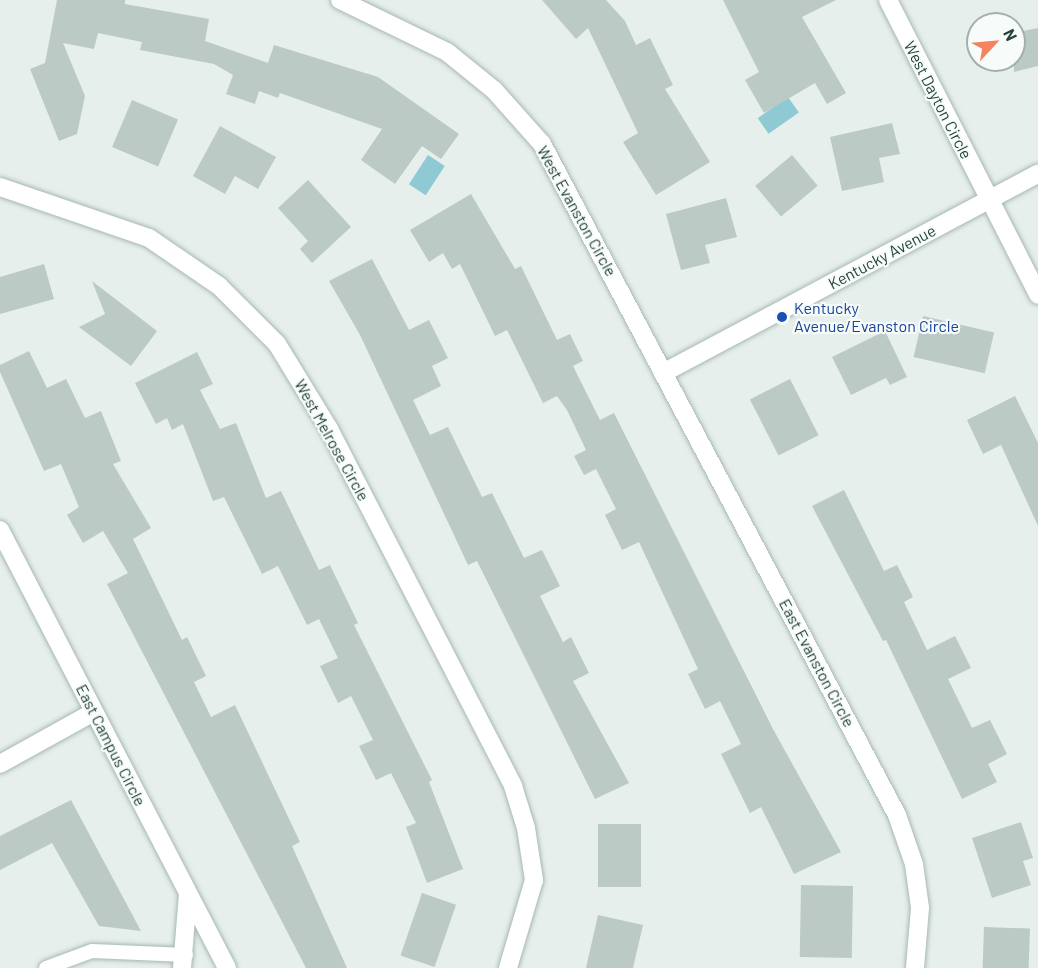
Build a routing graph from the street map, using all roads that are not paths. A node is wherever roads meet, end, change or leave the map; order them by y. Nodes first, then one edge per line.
1 (340, 0) edge
2 (888, 0) edge
3 (1038, 174) edge
4 (0, 187) edge
5 (989, 200) junction
6 (1038, 295) edge
7 (663, 373) junction
8 (0, 530) edge
9 (94, 712) junction
10 (0, 764) edge
11 (188, 893) junction
12 (184, 961) edge
13 (46, 968) edge
14 (227, 968) edge
15 (508, 968) edge
16 (915, 968) edge

1 - 7 street, West Evanston Circle
2 - 5 street, West Dayton Circle
3 - 5 street, Kentucky Avenue
4 - 15 street, West Melrose Circle
5 - 6 street, West Dayton Circle
5 - 7 street, Kentucky Avenue
7 - 16 street, East Evanston Circle
8 - 9 street, East Campus Circle
9 - 10 street
9 - 11 street, East Campus Circle
11 - 12 street, East Campus Circle
11 - 14 street
12 - 13 lane

